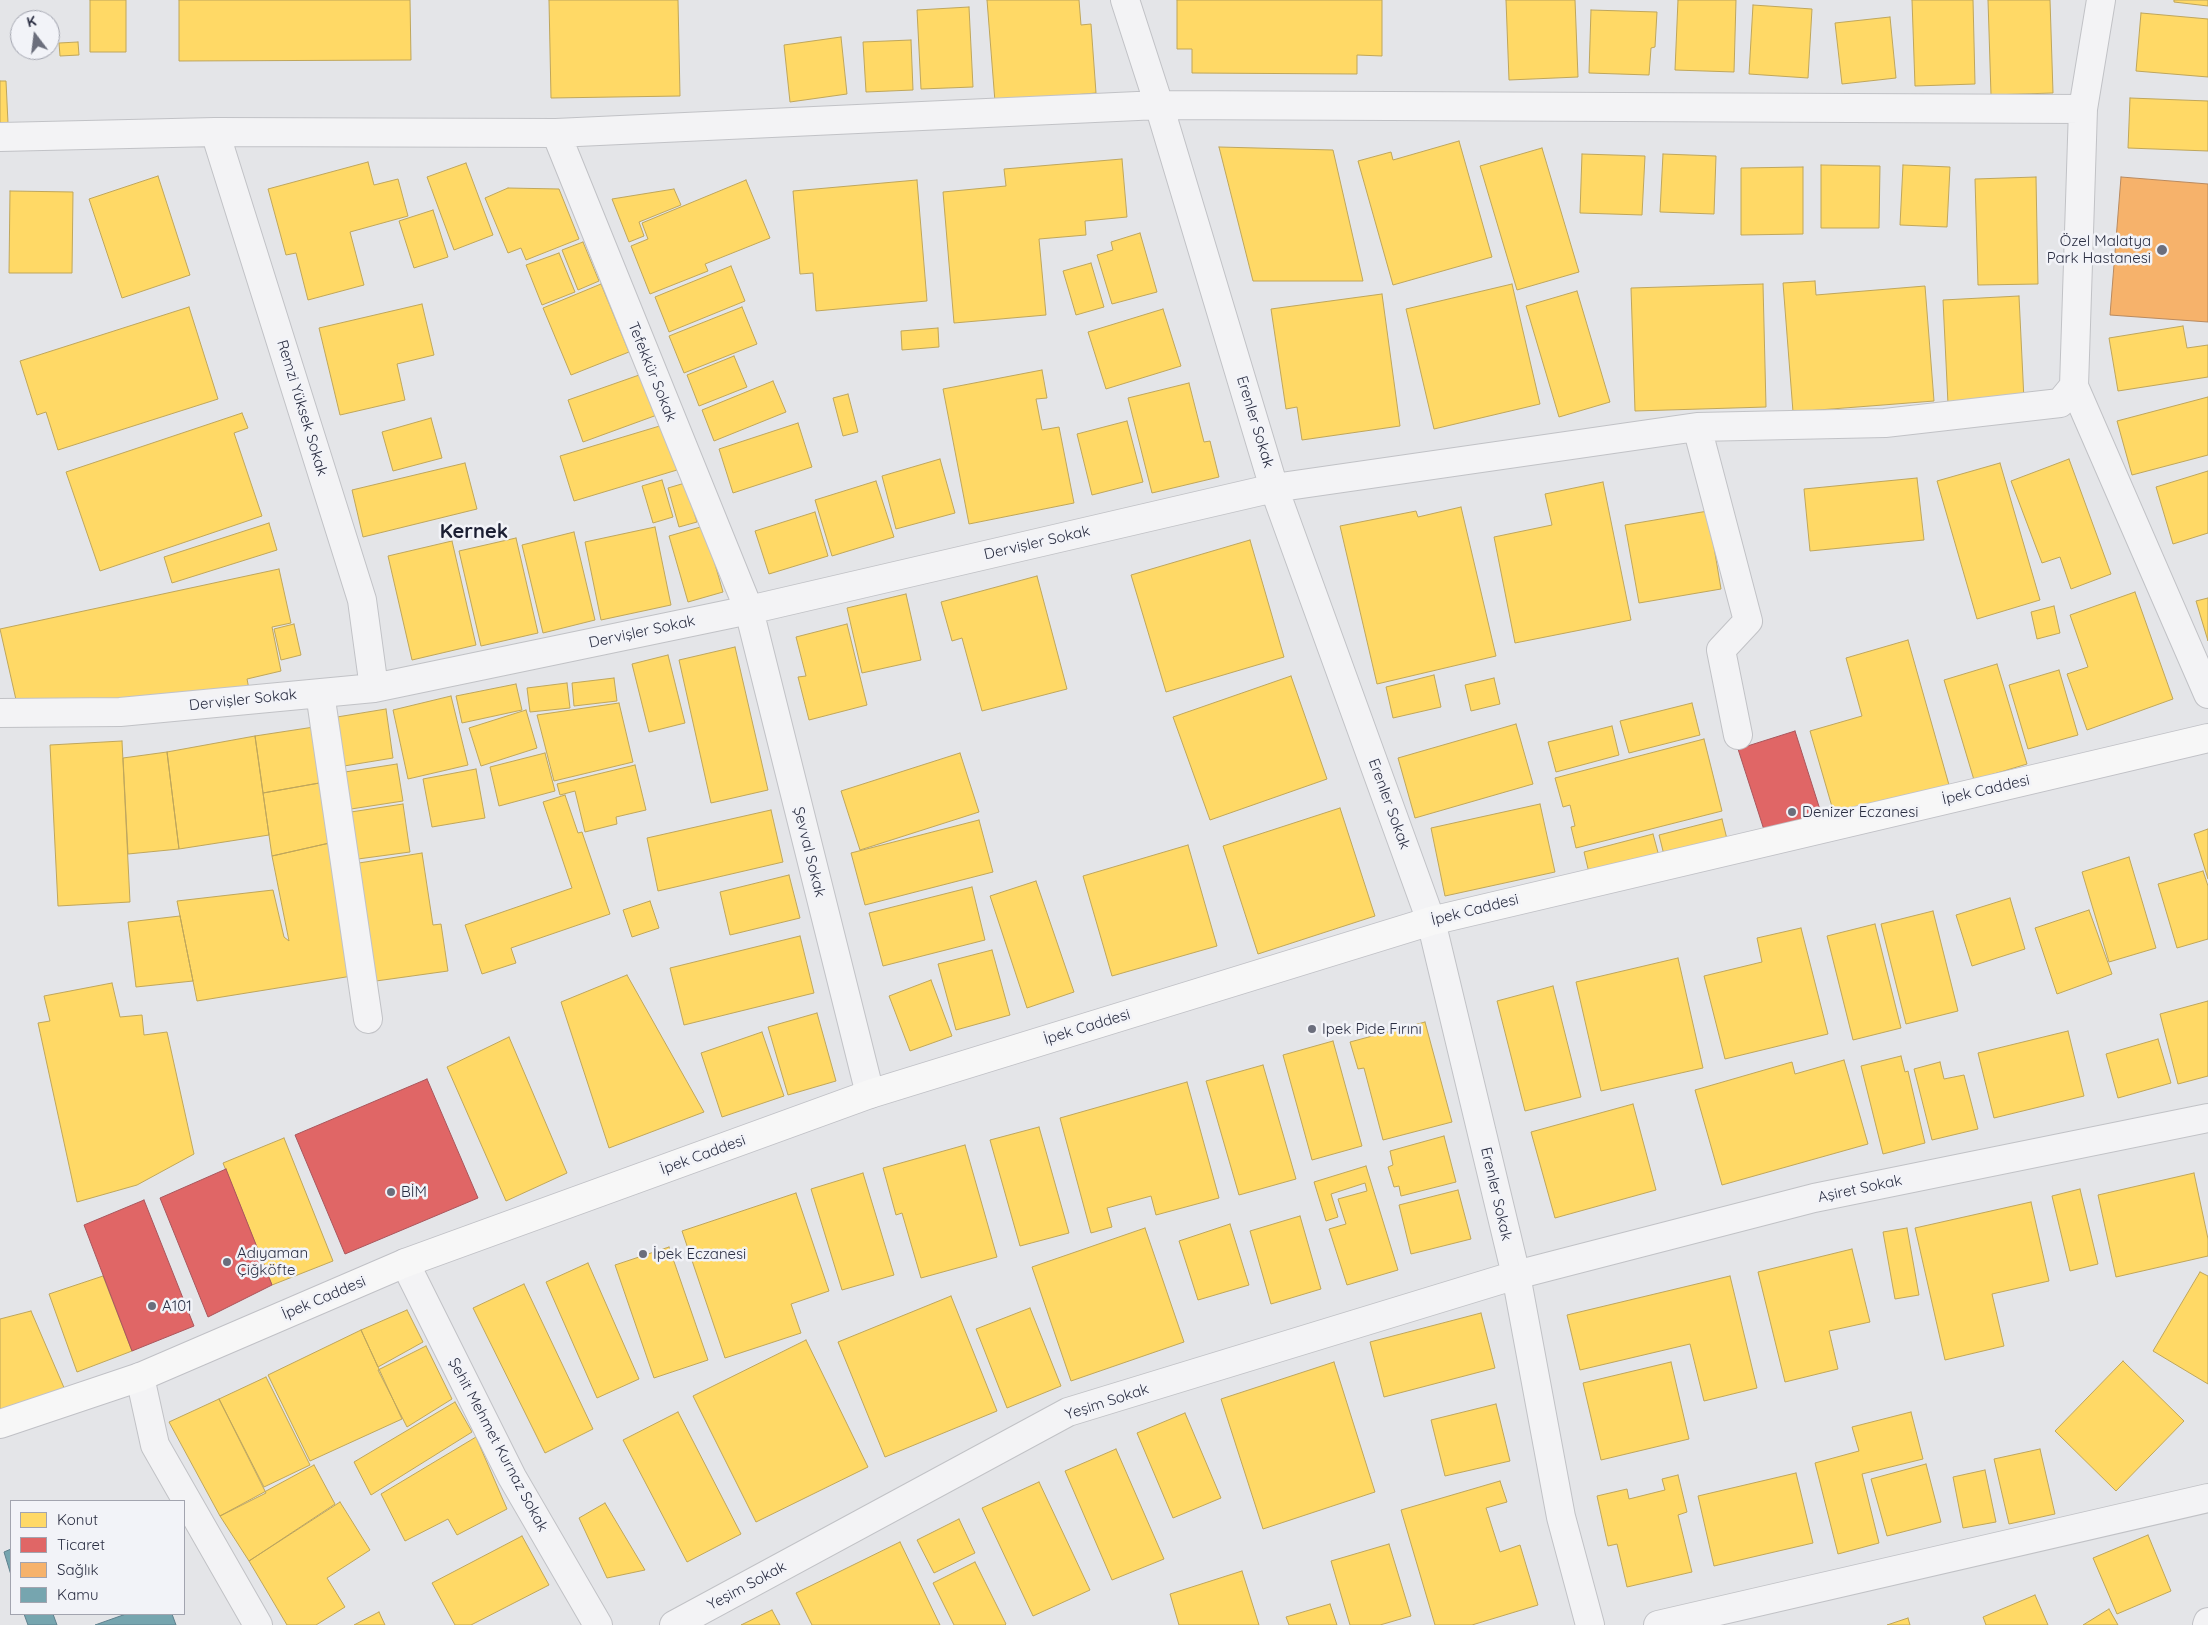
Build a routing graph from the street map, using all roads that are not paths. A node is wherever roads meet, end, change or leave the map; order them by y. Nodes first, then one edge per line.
1 (1125, 0) edge
2 (2101, 0) edge
3 (1159, 105) junction
4 (2083, 109) junction
5 (215, 132) junction
6 (556, 133) junction
7 (0, 137) edge
8 (2074, 386) junction
9 (1697, 427) junction
10 (1274, 488) junction
11 (749, 610) junction
12 (374, 688) junction
13 (320, 693) junction
14 (2208, 694) edge
15 (0, 712) edge
16 (1738, 735) dead end
17 (2208, 738) edge
18 (1431, 920) junction
19 (368, 1019) dead end
20 (870, 1094) junction
21 (2208, 1118) edge
22 (405, 1263) junction
23 (1516, 1275) junction
24 (140, 1377) junction
25 (0, 1424) edge
26 (2208, 1498) edge
27 (258, 1625) edge
28 (598, 1625) edge
29 (674, 1625) edge
30 (1590, 1625) edge
31 (1658, 1625) edge

1 - 3 street, Erenler Sokak
2 - 4 street
3 - 4 street
3 - 6 street
3 - 10 street, Erenler Sokak
4 - 8 street
5 - 6 street
5 - 7 street
5 - 12 street, Remzi Yüksek Sokak
6 - 11 street, Tefekkür Sokak
8 - 9 street, Dervişler Sokak
8 - 14 street
9 - 10 street, Dervişler Sokak
9 - 16 street
10 - 11 street, Dervişler Sokak
10 - 18 street, Erenler Sokak
11 - 12 street, Dervişler Sokak
11 - 20 street, Şevval Sokak
12 - 13 street, Dervişler Sokak
13 - 15 street, Dervişler Sokak
13 - 19 street
17 - 18 main road, İpek Caddesi
18 - 20 main road, İpek Caddesi
18 - 23 street, Erenler Sokak
20 - 22 main road, İpek Caddesi
21 - 23 street, Aşiret Sokak
22 - 24 main road, İpek Caddesi
22 - 28 street, Şehit Mehmet Kurnaz Sokak
23 - 29 street, Yeşim Sokak
23 - 30 street, Erenler Sokak
24 - 25 main road, İpek Caddesi
24 - 27 street
26 - 31 street

